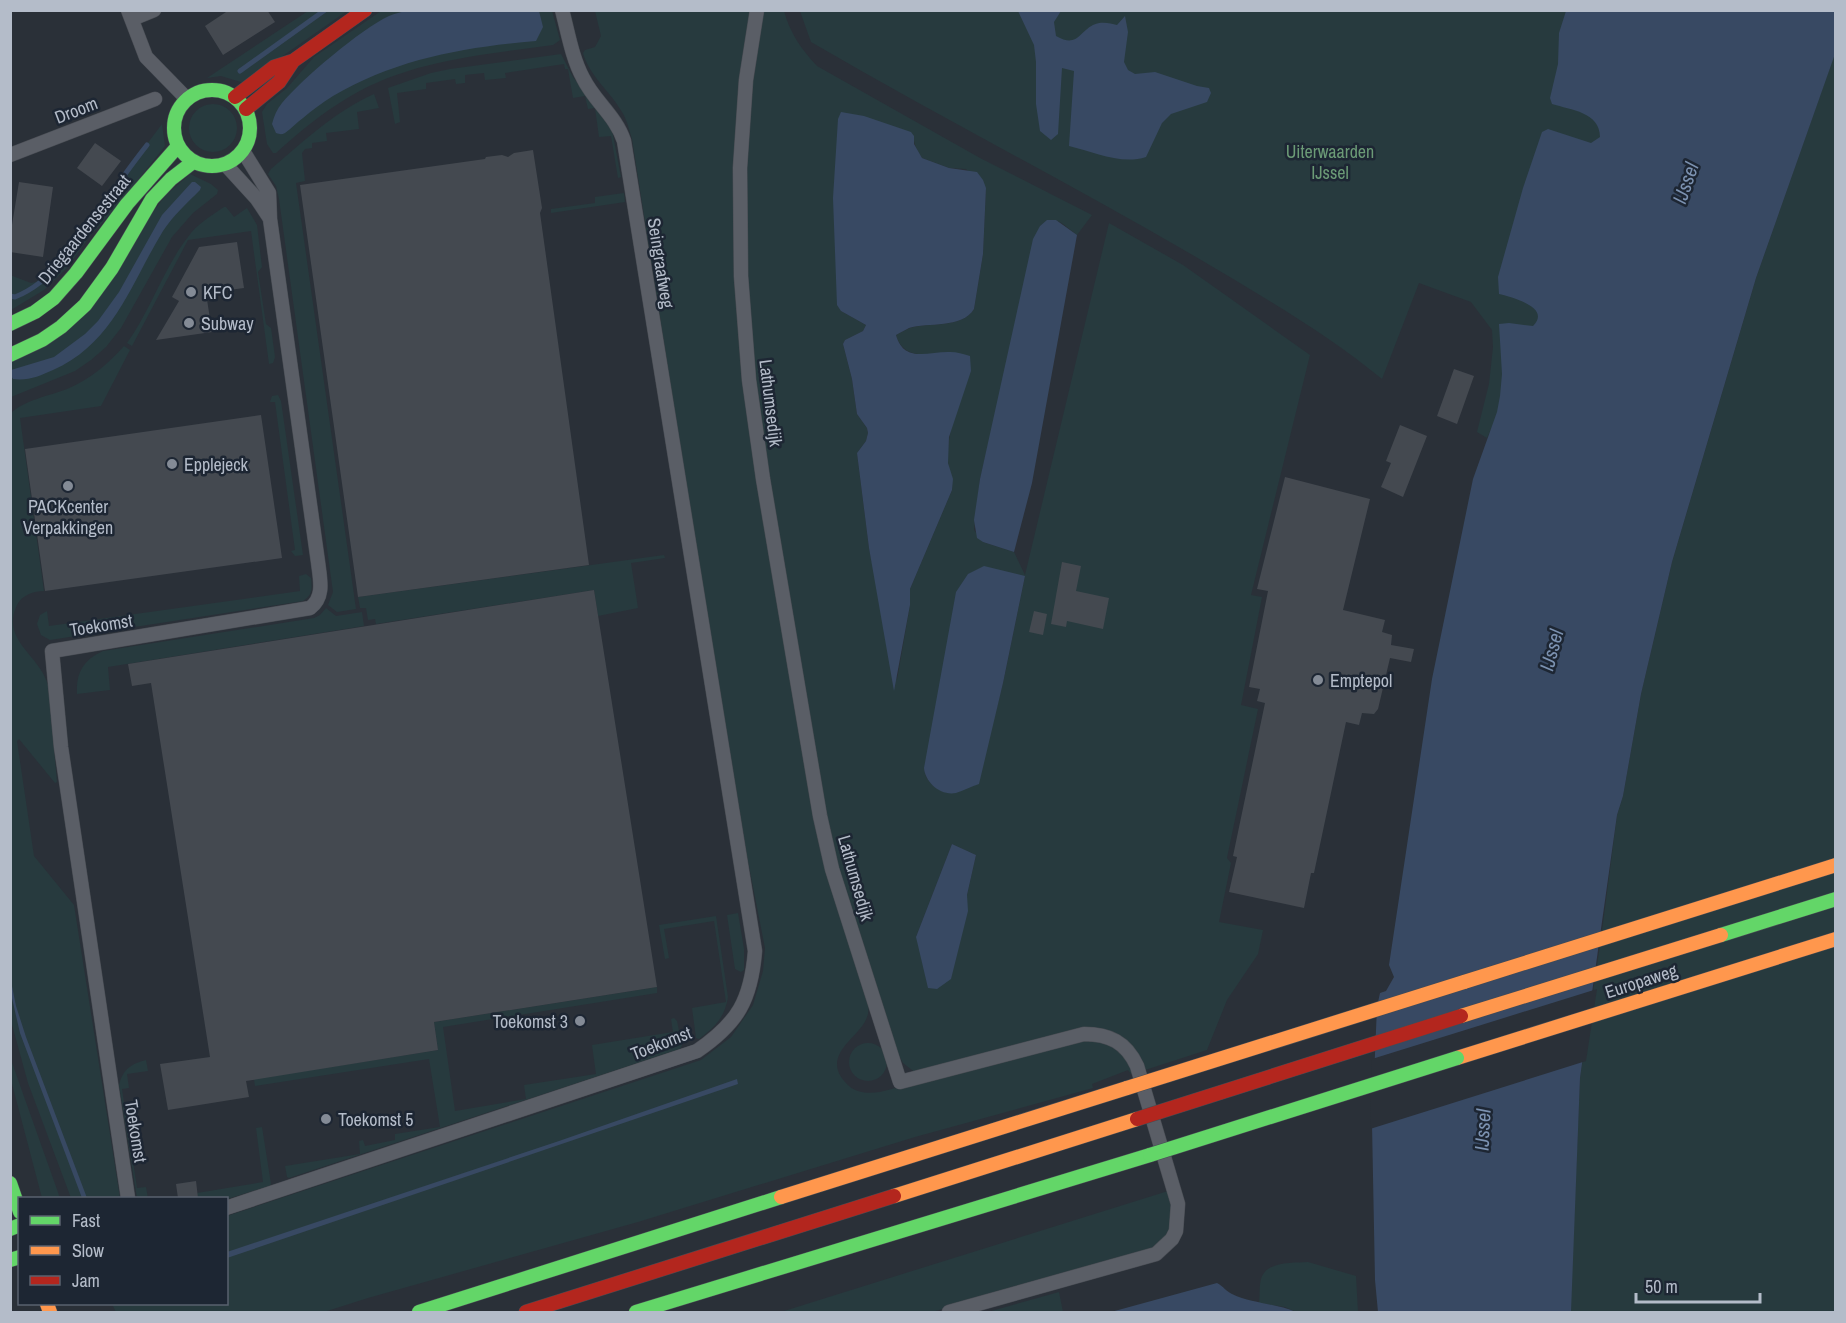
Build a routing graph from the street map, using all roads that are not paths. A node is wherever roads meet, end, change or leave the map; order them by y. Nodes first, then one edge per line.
1 (154, 10) edge
2 (365, 10) edge
3 (562, 10) edge
4 (757, 10) edge
5 (130, 15) edge
6 (293, 61) junction
7 (235, 97) junction
8 (155, 99) dead end
9 (187, 99) junction
10 (246, 109) junction
11 (178, 146) junction
12 (243, 151) junction
13 (10, 155) edge
14 (193, 162) junction
15 (225, 164) junction
16 (270, 219) junction
17 (10, 324) edge
18 (10, 355) edge
19 (686, 535) joint
20 (1836, 865) edge
21 (1836, 899) edge
22 (1836, 939) edge
23 (10, 1183) edge
24 (128, 1197) edge
25 (18, 1206) edge
26 (228, 1207) edge
27 (419, 1312) edge
28 (526, 1312) edge
29 (636, 1312) edge
30 (949, 1312) edge

1 - 5 street
2 - 6 main road
3 - 19 street, Seingraafweg
4 - 30 street, Lathumsedijk
5 - 9 street
6 - 7 main road
6 - 10 main road
7 - 9 main road
7 - 10 main road
8 - 13 street, Droom
9 - 11 main road
10 - 12 main road
11 - 14 main road
11 - 17 main road, Driegaardensestraat
12 - 15 main road
12 - 16 street, Toekomst
14 - 15 main road
14 - 18 main road, Driegaardensestraat
15 - 16 street, Toekomst
16 - 24 street, Toekomst
19 - 26 street, Toekomst
20 - 27 main road, bridge
21 - 28 main road, Europaweg, bridge
22 - 29 main road, Europaweg, bridge
23 - 25 main road

